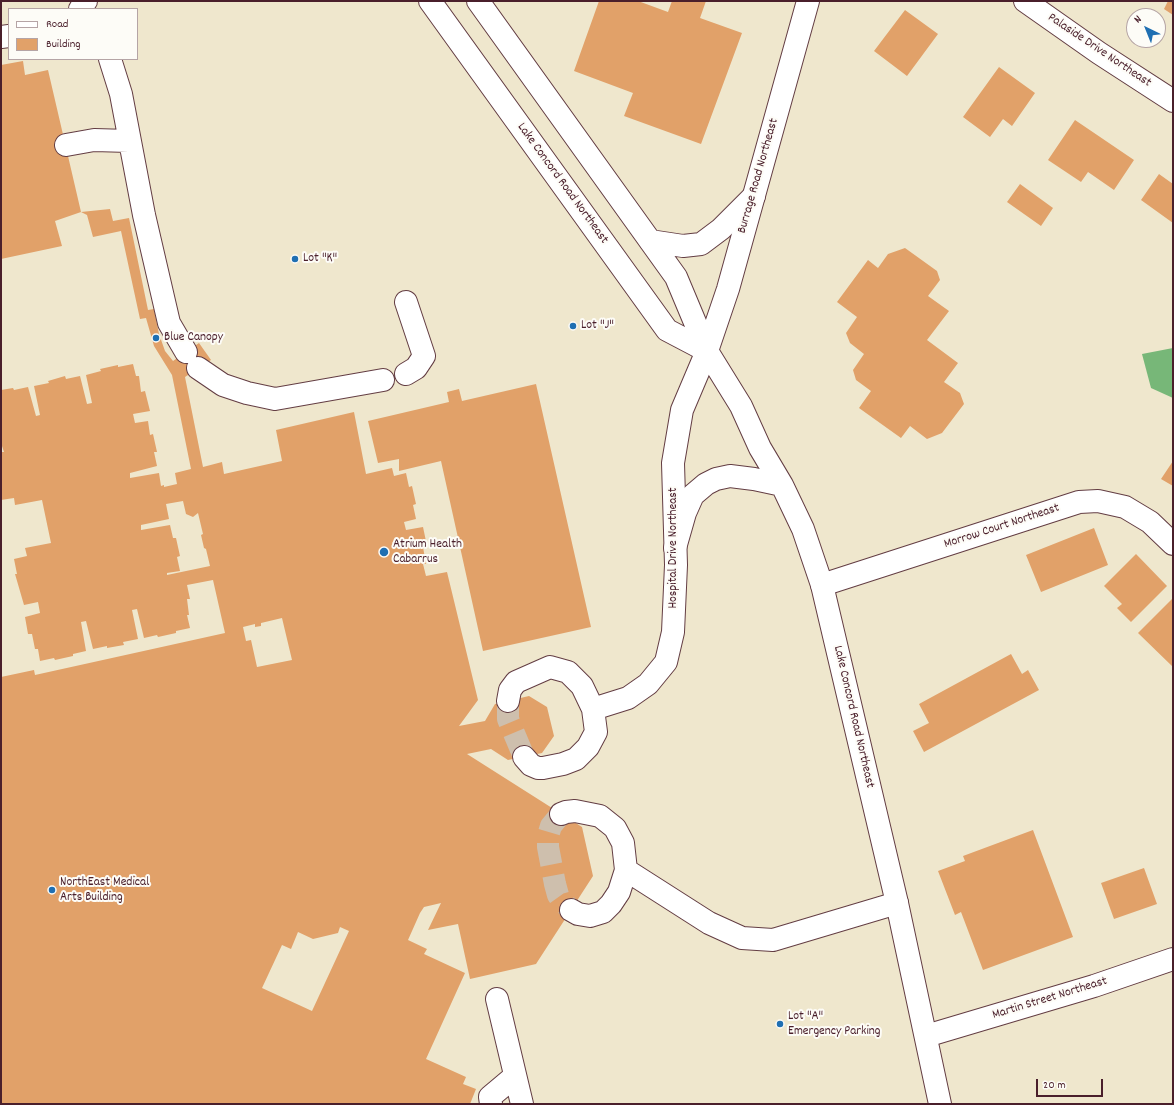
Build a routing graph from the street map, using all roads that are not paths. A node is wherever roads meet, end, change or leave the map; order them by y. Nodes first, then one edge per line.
1 (430, 1) edge
2 (478, 1) edge
3 (808, 1) edge
4 (1025, 1) edge
5 (110, 60) edge
6 (1173, 101) edge
7 (130, 141) junction
8 (66, 145) dead end
9 (754, 196) junction
10 (650, 241) junction
11 (406, 302) dead end
12 (707, 351) junction
13 (406, 374) dead end
14 (383, 380) dead end
15 (782, 486) junction
16 (1173, 544) edge
17 (675, 548) junction
18 (822, 585) junction
19 (508, 701) tunnel mouth
20 (593, 709) junction
21 (524, 757) tunnel mouth
22 (561, 814) dead end
23 (626, 870) junction
24 (897, 903) junction
25 (571, 910) tunnel mouth
26 (1173, 959) edge
27 (497, 999) dead end
28 (926, 1036) junction
29 (515, 1076) junction
30 (491, 1104) edge
31 (522, 1104) edge
32 (940, 1104) edge

1 - 12 main road, Lake Concord Road Northeast
2 - 10 main road, Lake Concord Road Northeast
3 - 9 main road, Burrage Road Northeast
4 - 6 main road, Palaside Drive Northeast
5 - 7 main road
7 - 8 main road
7 - 14 main road
9 - 10 main road
9 - 12 main road, Burrage Road Northeast
10 - 12 main road, Lake Concord Road Northeast
11 - 13 main road
12 - 15 main road, Lake Concord Road Northeast
12 - 17 main road, Hospital Drive Northeast
15 - 17 main road
15 - 18 main road, Lake Concord Road Northeast
16 - 18 main road, Morrow Court Northeast
17 - 20 main road, Hospital Drive Northeast
18 - 24 main road, Lake Concord Road Northeast
19 - 20 main road
20 - 21 main road
22 - 23 main road
23 - 24 main road
23 - 25 main road
24 - 28 main road, Lake Concord Road Northeast
26 - 28 main road, Martin Street Northeast
27 - 29 main road
28 - 32 main road, Lake Concord Road Northeast
29 - 30 main road
29 - 31 main road

